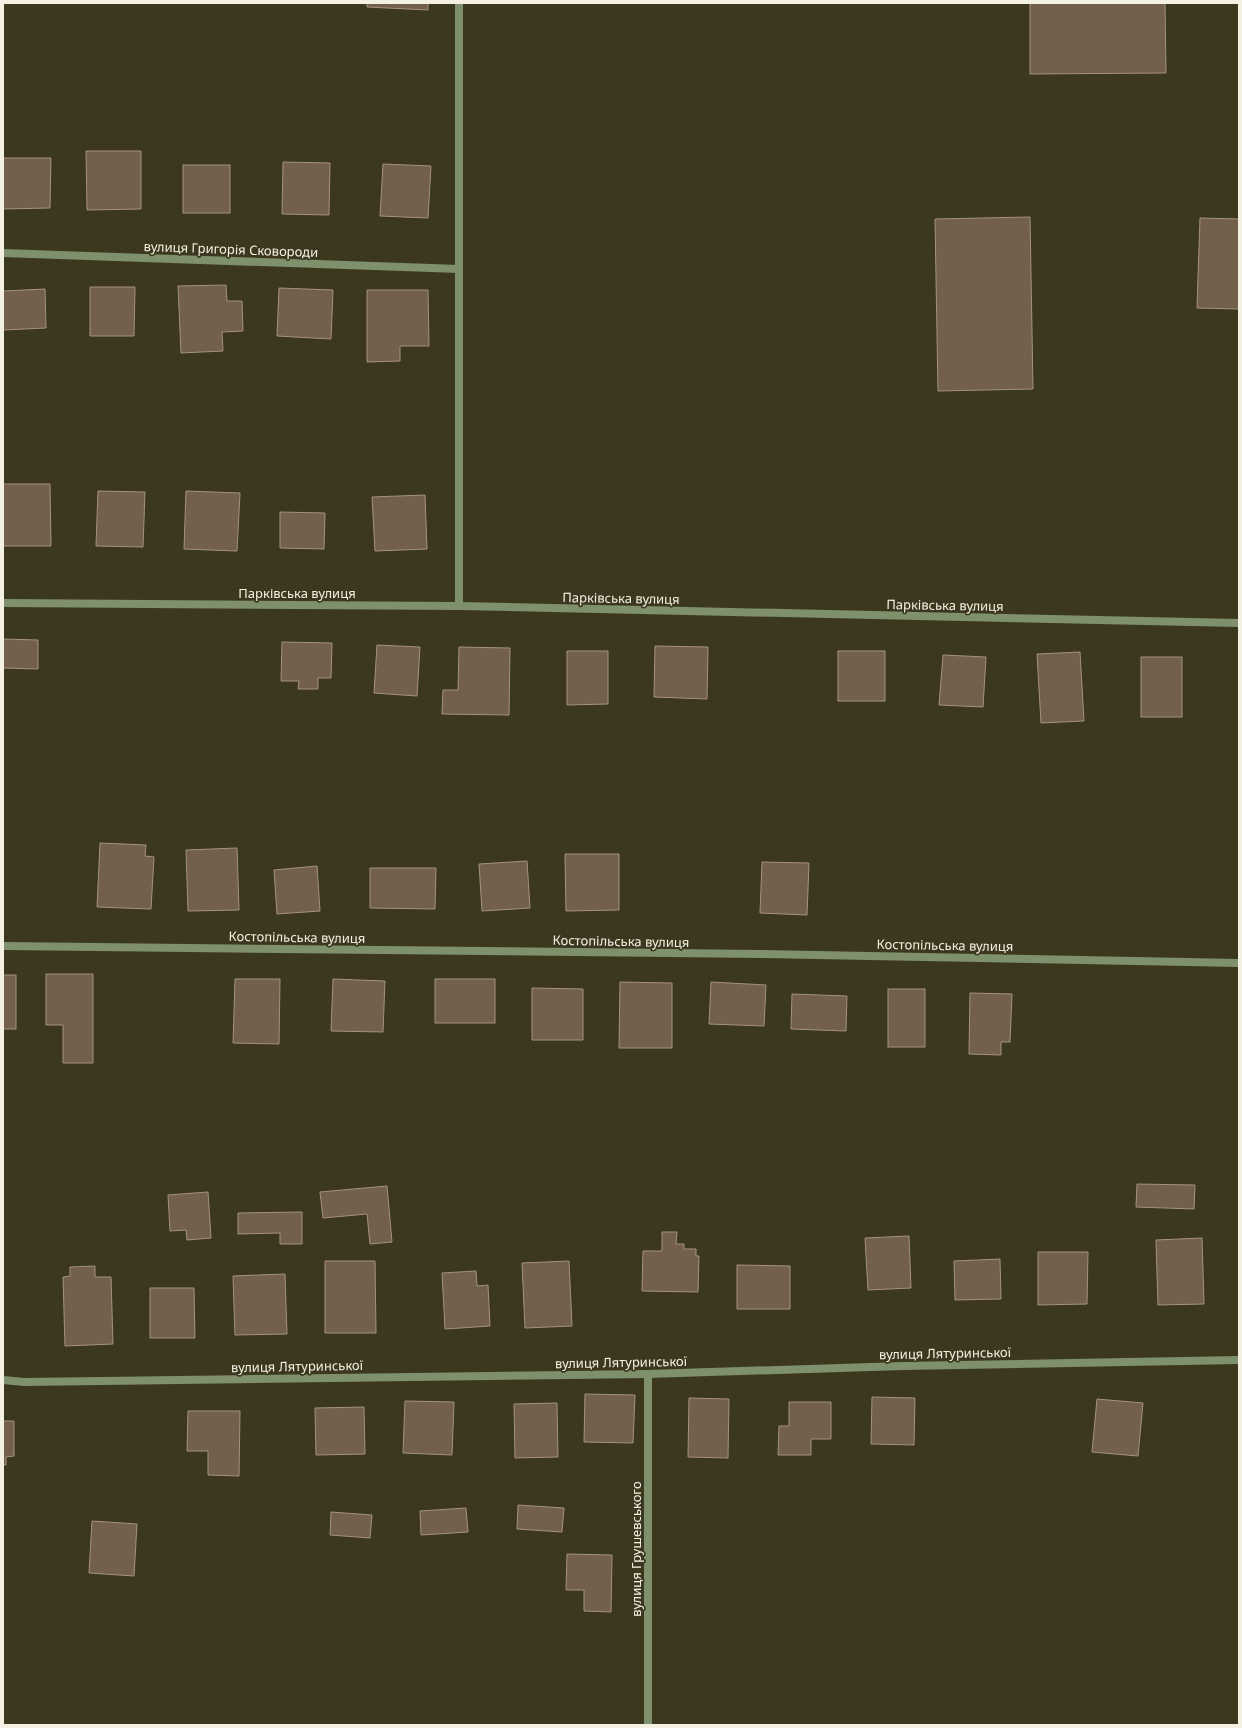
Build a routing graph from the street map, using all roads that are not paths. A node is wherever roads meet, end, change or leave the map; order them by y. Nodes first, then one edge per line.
1 (459, 3) edge
2 (3, 253) edge
3 (459, 269) junction
4 (3, 603) edge
5 (459, 606) junction
6 (1239, 623) edge
7 (3, 946) edge
8 (1239, 963) edge
9 (1239, 1360) edge
10 (648, 1374) junction
11 (3, 1380) edge
12 (648, 1725) edge

1 - 3 street
2 - 3 street, вулиця Григорія Сковороди
3 - 5 street
4 - 5 street, Парківська вулиця
5 - 6 street, Парківська вулиця
7 - 8 street, Костопільська вулиця
9 - 10 street, вулиця Лятуринської
10 - 11 street, вулиця Лятуринської
10 - 12 street, вулиця Грушевського

